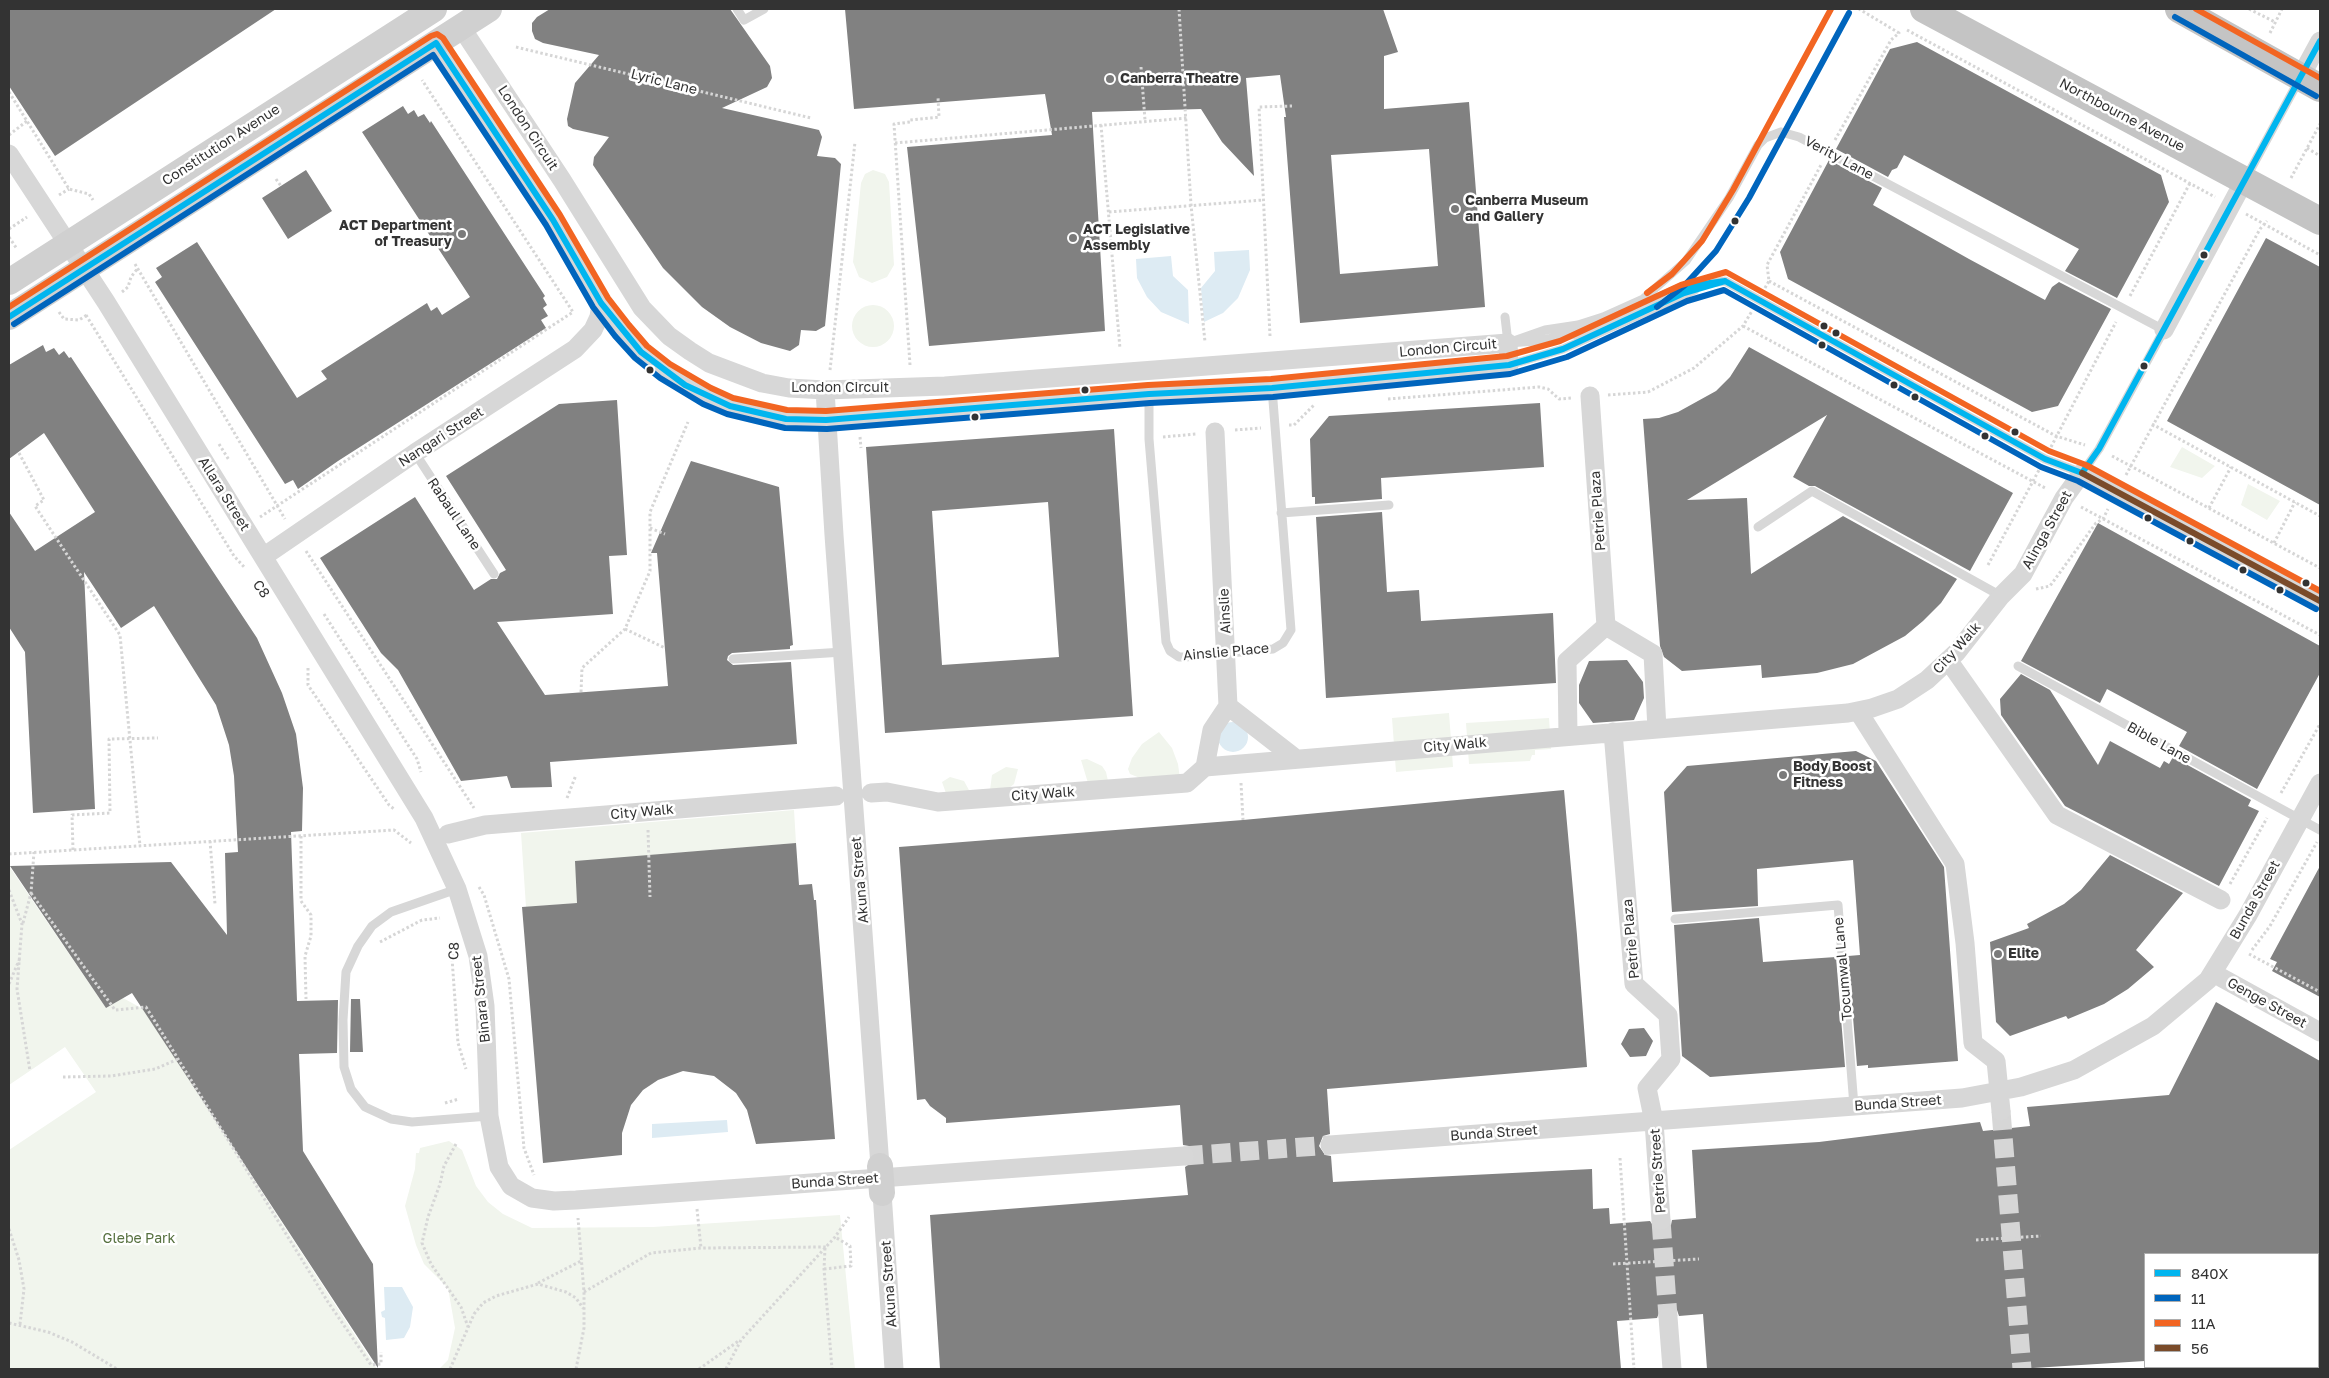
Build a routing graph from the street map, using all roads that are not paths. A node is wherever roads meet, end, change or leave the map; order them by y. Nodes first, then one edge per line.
1 (489, 9) edge
2 (737, 9) edge
3 (764, 9) edge
4 (1924, 9) edge
5 (2179, 9) edge
6 (423, 12) edge
7 (455, 18) edge
8 (2320, 41) edge
9 (436, 43) junction
10 (2310, 82) edge
11 (9, 154) edge
12 (2244, 181) junction
13 (2320, 221) edge
14 (67, 243) junction
15 (84, 268) junction
16 (9, 282) edge
17 (1725, 282) junction
18 (601, 303) junction
19 (9, 317) edge
20 (1505, 317) dead end
21 (2164, 330) junction
22 (1508, 343) junction
23 (1232, 365) junction
24 (1509, 366) junction
25 (1178, 368) junction
26 (1272, 388) junction
27 (825, 390) junction
28 (1149, 394) junction
29 (1590, 396) dead end
30 (826, 420) junction
31 (1215, 432) dead end
32 (415, 453) junction
33 (2082, 473) junction
34 (1389, 505) dead end
35 (1281, 513) junction
36 (1758, 527) dead end
37 (263, 557) junction
38 (494, 574) dead end
39 (2001, 596) junction
40 (2320, 601) edge
41 (1606, 626) junction
42 (843, 652) junction
43 (1227, 652) junction
44 (734, 659) dead end
45 (1948, 660) junction
46 (2018, 666) dead end
47 (1228, 706) junction
48 (1858, 711) junction
49 (1657, 728) junction
50 (1613, 732) junction
51 (1568, 736) junction
52 (1295, 758) junction
53 (1205, 766) junction
54 (2320, 783) edge
55 (871, 793) dead end
56 (836, 796) dead end
57 (2300, 819) junction
58 (2320, 830) edge
59 (441, 836) junction
60 (456, 889) junction
61 (2221, 900) dead end
62 (1675, 919) dead end
63 (2213, 973) junction
64 (2320, 1032) edge
65 (1999, 1091) junction
66 (1854, 1106) junction
67 (2001, 1111) tunnel mouth
68 (489, 1116) junction
69 (1654, 1122) junction
70 (1330, 1145) tunnel mouth
71 (1184, 1156) tunnel mouth
72 (499, 1167) joint
73 (881, 1179) junction
74 (1662, 1220) tunnel mouth
75 (1668, 1317) tunnel mouth
76 (894, 1369) edge
77 (1672, 1369) edge

1 - 7 street
2 - 3 lane
4 - 12 highway, Northbourne Avenue
5 - 10 highway
6 - 9 street, London Circuit
6 - 14 street, Constitution Avenue
7 - 9 street
7 - 27 street, London Circuit
8 - 10 street, Alinga Street
9 - 15 street
9 - 18 street, London Circuit
10 - 12 lane, Alinga Street
11 - 14 street, Allara Street
12 - 13 highway, Northbourne Avenue
12 - 21 street, Alinga Street
14 - 15 street, Allara Street
14 - 16 street, Constitution Avenue
15 - 19 street
15 - 37 street, Allara Street
17 - 22 lane, London Circuit
17 - 24 lane, London Circuit
17 - 33 lane
18 - 30 street, London Circuit
18 - 32 street, Nangari Street
20 - 22 lane
21 - 22 lane, Verity Lane
21 - 33 lane, Alinga Street
22 - 23 street, London Circuit
22 - 24 street
23 - 25 street, London Circuit
23 - 26 street
24 - 26 street, London Circuit
25 - 27 street, London Circuit
25 - 28 street
26 - 28 street, London Circuit
26 - 35 lane, Ainslie Place
27 - 30 street, Akuna Street
28 - 30 street, London Circuit
28 - 43 lane, Ainslie Place
29 - 41 street, Petrie Plaza
30 - 42 street, Akuna Street
31 - 43 street, Ainslie
32 - 37 street, Nangari Street
32 - 38 lane, Rabaul Lane
33 - 39 street, Alinga Street
33 - 40 street
34 - 35 lane
35 - 43 lane, Ainslie Place
36 - 39 lane
37 - 59 street, Allara Street
39 - 45 street, City Walk
41 - 49 street
41 - 51 street
42 - 44 lane
42 - 73 street, Akuna Street
43 - 47 street, Ainslie
45 - 48 street, City Walk
45 - 61 street
46 - 57 lane, Bible Lane
47 - 52 street
47 - 53 street
48 - 49 street, City Walk
48 - 65 street
49 - 50 street, City Walk
50 - 51 street, City Walk
50 - 69 street, Petrie Plaza
51 - 52 street, City Walk
52 - 53 street, City Walk
53 - 55 street, City Walk
54 - 57 street, Bunda Street
56 - 59 street, City Walk
57 - 58 lane, Bible Lane
57 - 63 street, Bunda Street
59 - 60 street, Binara Street
60 - 68 street, Binara Street
60 - 68 lane
62 - 66 lane, Tocumwal Lane
63 - 64 street, Genge Street
63 - 65 street, Bunda Street
65 - 66 street, Bunda Street
65 - 67 street
66 - 69 street, Bunda Street
68 - 72 street, Binara Street
69 - 70 street, Bunda Street
69 - 74 street, Petrie Street
71 - 73 street, Bunda Street
72 - 73 street, Bunda Street
73 - 76 street, Akuna Street
75 - 77 street

